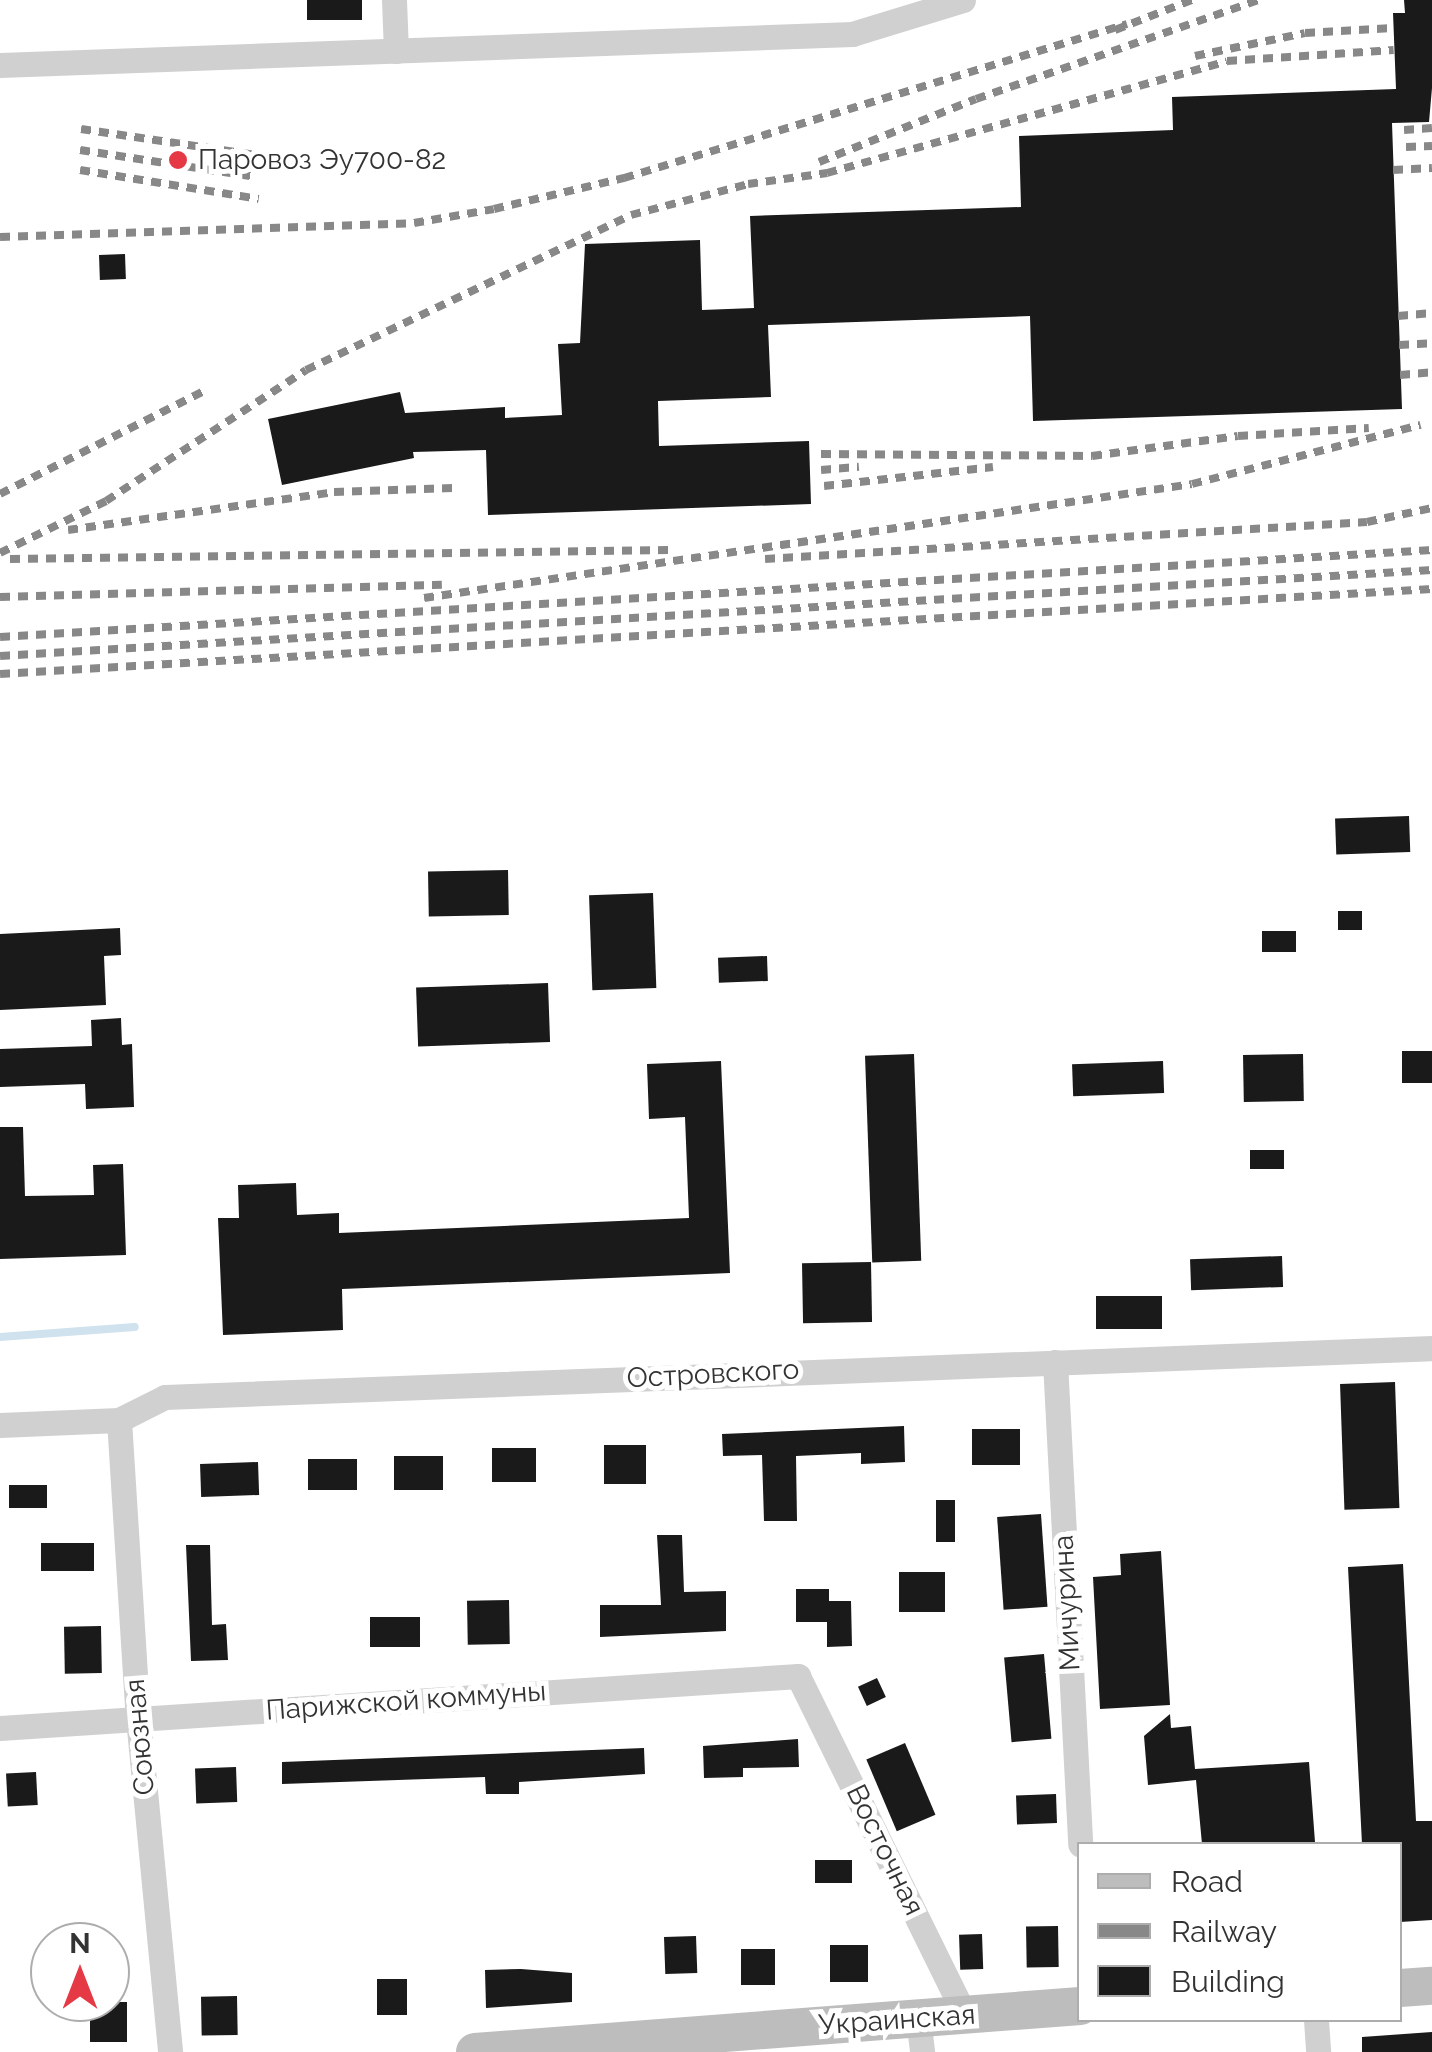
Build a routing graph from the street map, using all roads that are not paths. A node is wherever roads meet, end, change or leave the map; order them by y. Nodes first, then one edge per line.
1 (394, 0) edge
2 (963, 0) edge
3 (396, 51) junction
4 (0, 66) edge
5 (1432, 1348) edge
6 (1054, 1362) junction
7 (119, 1420) junction
8 (0, 1425) edge
9 (806, 1686) joint
10 (138, 1718) junction
11 (0, 1728) edge
12 (1080, 1842) edge
13 (1432, 1986) edge
14 (1402, 1988) edge
15 (1077, 2006) edge
16 (964, 2014) junction
17 (1316, 2022) edge
18 (920, 2035) edge
19 (548, 2049) edge
20 (170, 2052) edge
21 (476, 2052) edge
22 (1318, 2052) edge

1 - 3 street
2 - 3 street
3 - 4 street
5 - 6 street, Островского
6 - 7 street, Островского
6 - 12 street, Мичурина
7 - 8 street, Островского
7 - 10 street, Союзная
9 - 10 street, Парижской коммуны
9 - 16 street, Восточная
10 - 11 street, Парижской коммуны
10 - 20 street, Союзная
13 - 14 street
15 - 16 street, Украинская
16 - 18 street, Украинская
17 - 22 street
18 - 19 street, Украинская
19 - 21 street, Украинская

